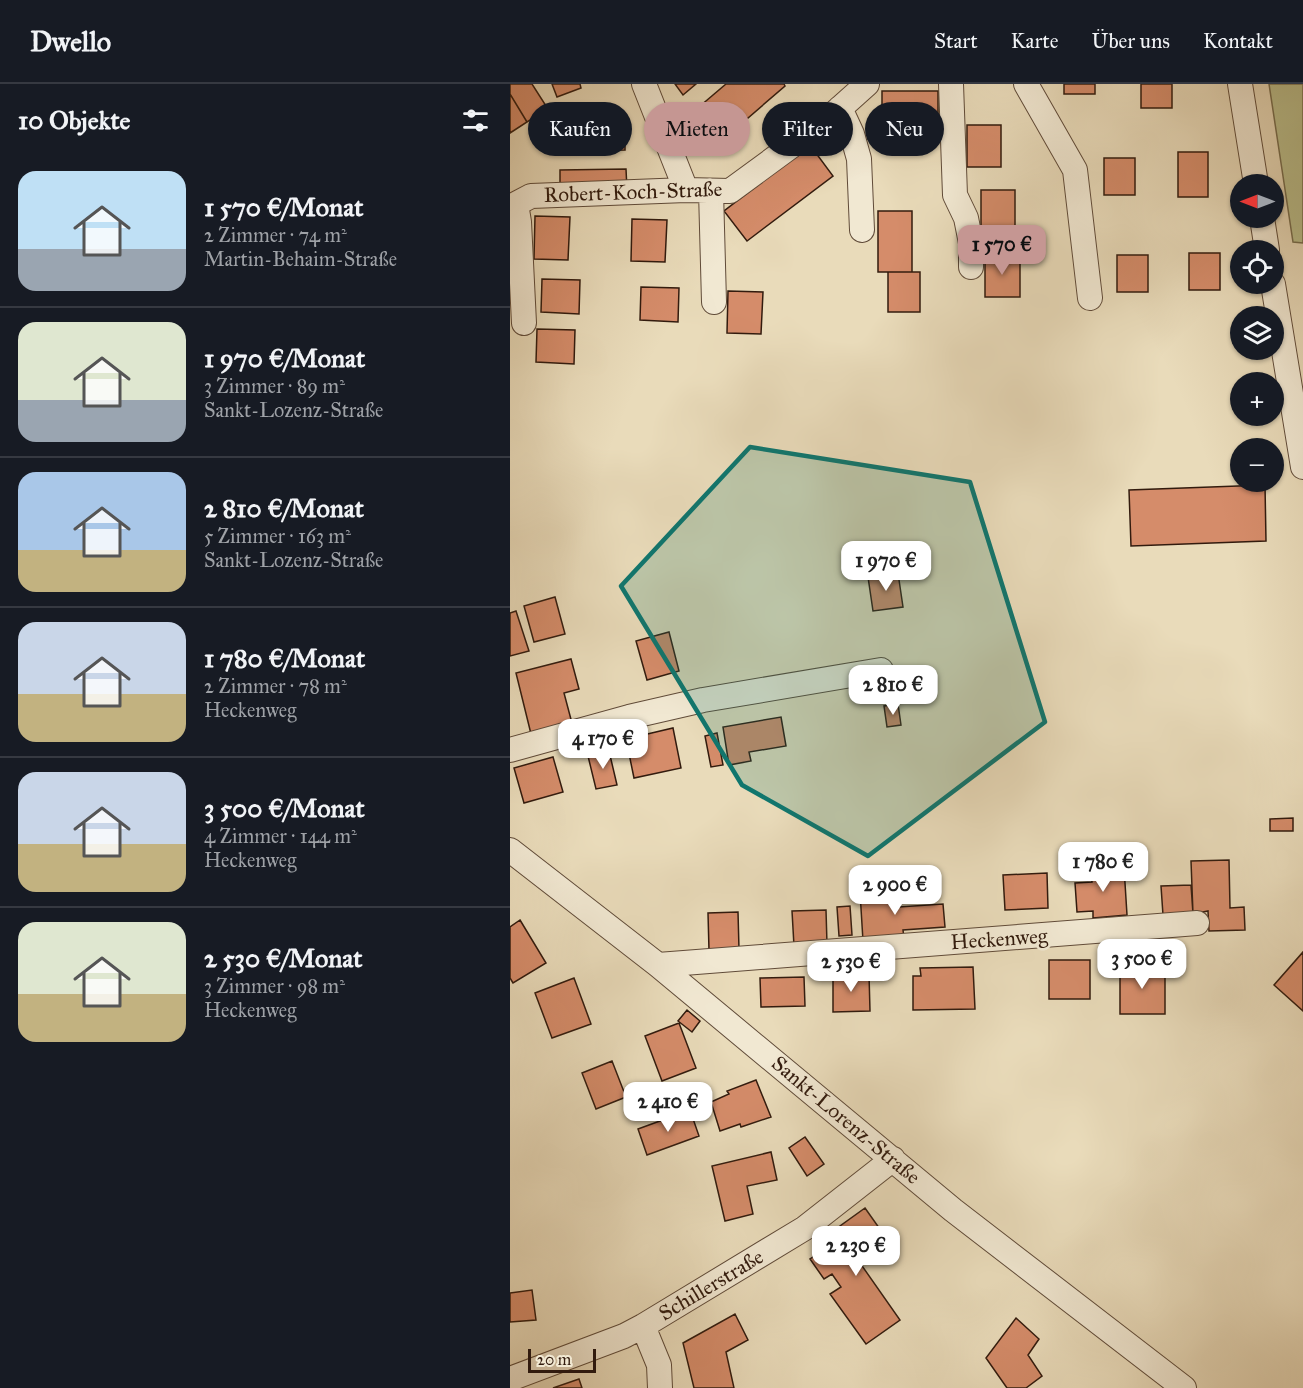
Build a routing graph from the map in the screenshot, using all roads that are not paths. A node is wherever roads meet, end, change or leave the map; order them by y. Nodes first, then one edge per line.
1 (644, 84) edge
2 (867, 84) edge
3 (951, 84) edge
4 (1026, 84) edge
5 (1240, 84) edge
6 (847, 102) edge
7 (853, 138) edge
8 (777, 156) edge
9 (1254, 174) edge
10 (686, 190) junction
11 (711, 191) junction
12 (513, 206) edge
13 (862, 230) dead end
14 (971, 267) dead end
15 (1275, 294) edge
16 (1090, 298) dead end
17 (714, 302) dead end
18 (524, 323) dead end
19 (1303, 467) edge
20 (881, 670) dead end
21 (510, 750) edge
22 (512, 856) edge
23 (1197, 923) dead end
24 (658, 965) junction
25 (893, 1159) junction
26 (644, 1326) junction
27 (510, 1379) edge
28 (660, 1388) edge
29 (1184, 1388) edge

1 - 10 street
2 - 6 street, Robert-Koch-Straße
3 - 14 street
4 - 16 street
5 - 9 street
7 - 13 street
8 - 11 street, Robert-Koch-Straße
10 - 11 street, Robert-Koch-Straße
10 - 12 street, Robert-Koch-Straße
11 - 17 street
12 - 18 street
15 - 19 street
20 - 21 street
22 - 24 street, Sankt-Lorenz-Straße
23 - 24 street, Heckenweg
24 - 25 street, Sankt-Lorenz-Straße
25 - 26 street, Schillerstraße
25 - 29 street, Sankt-Lorenz-Straße
26 - 27 street, Schillerstraße
26 - 28 street

